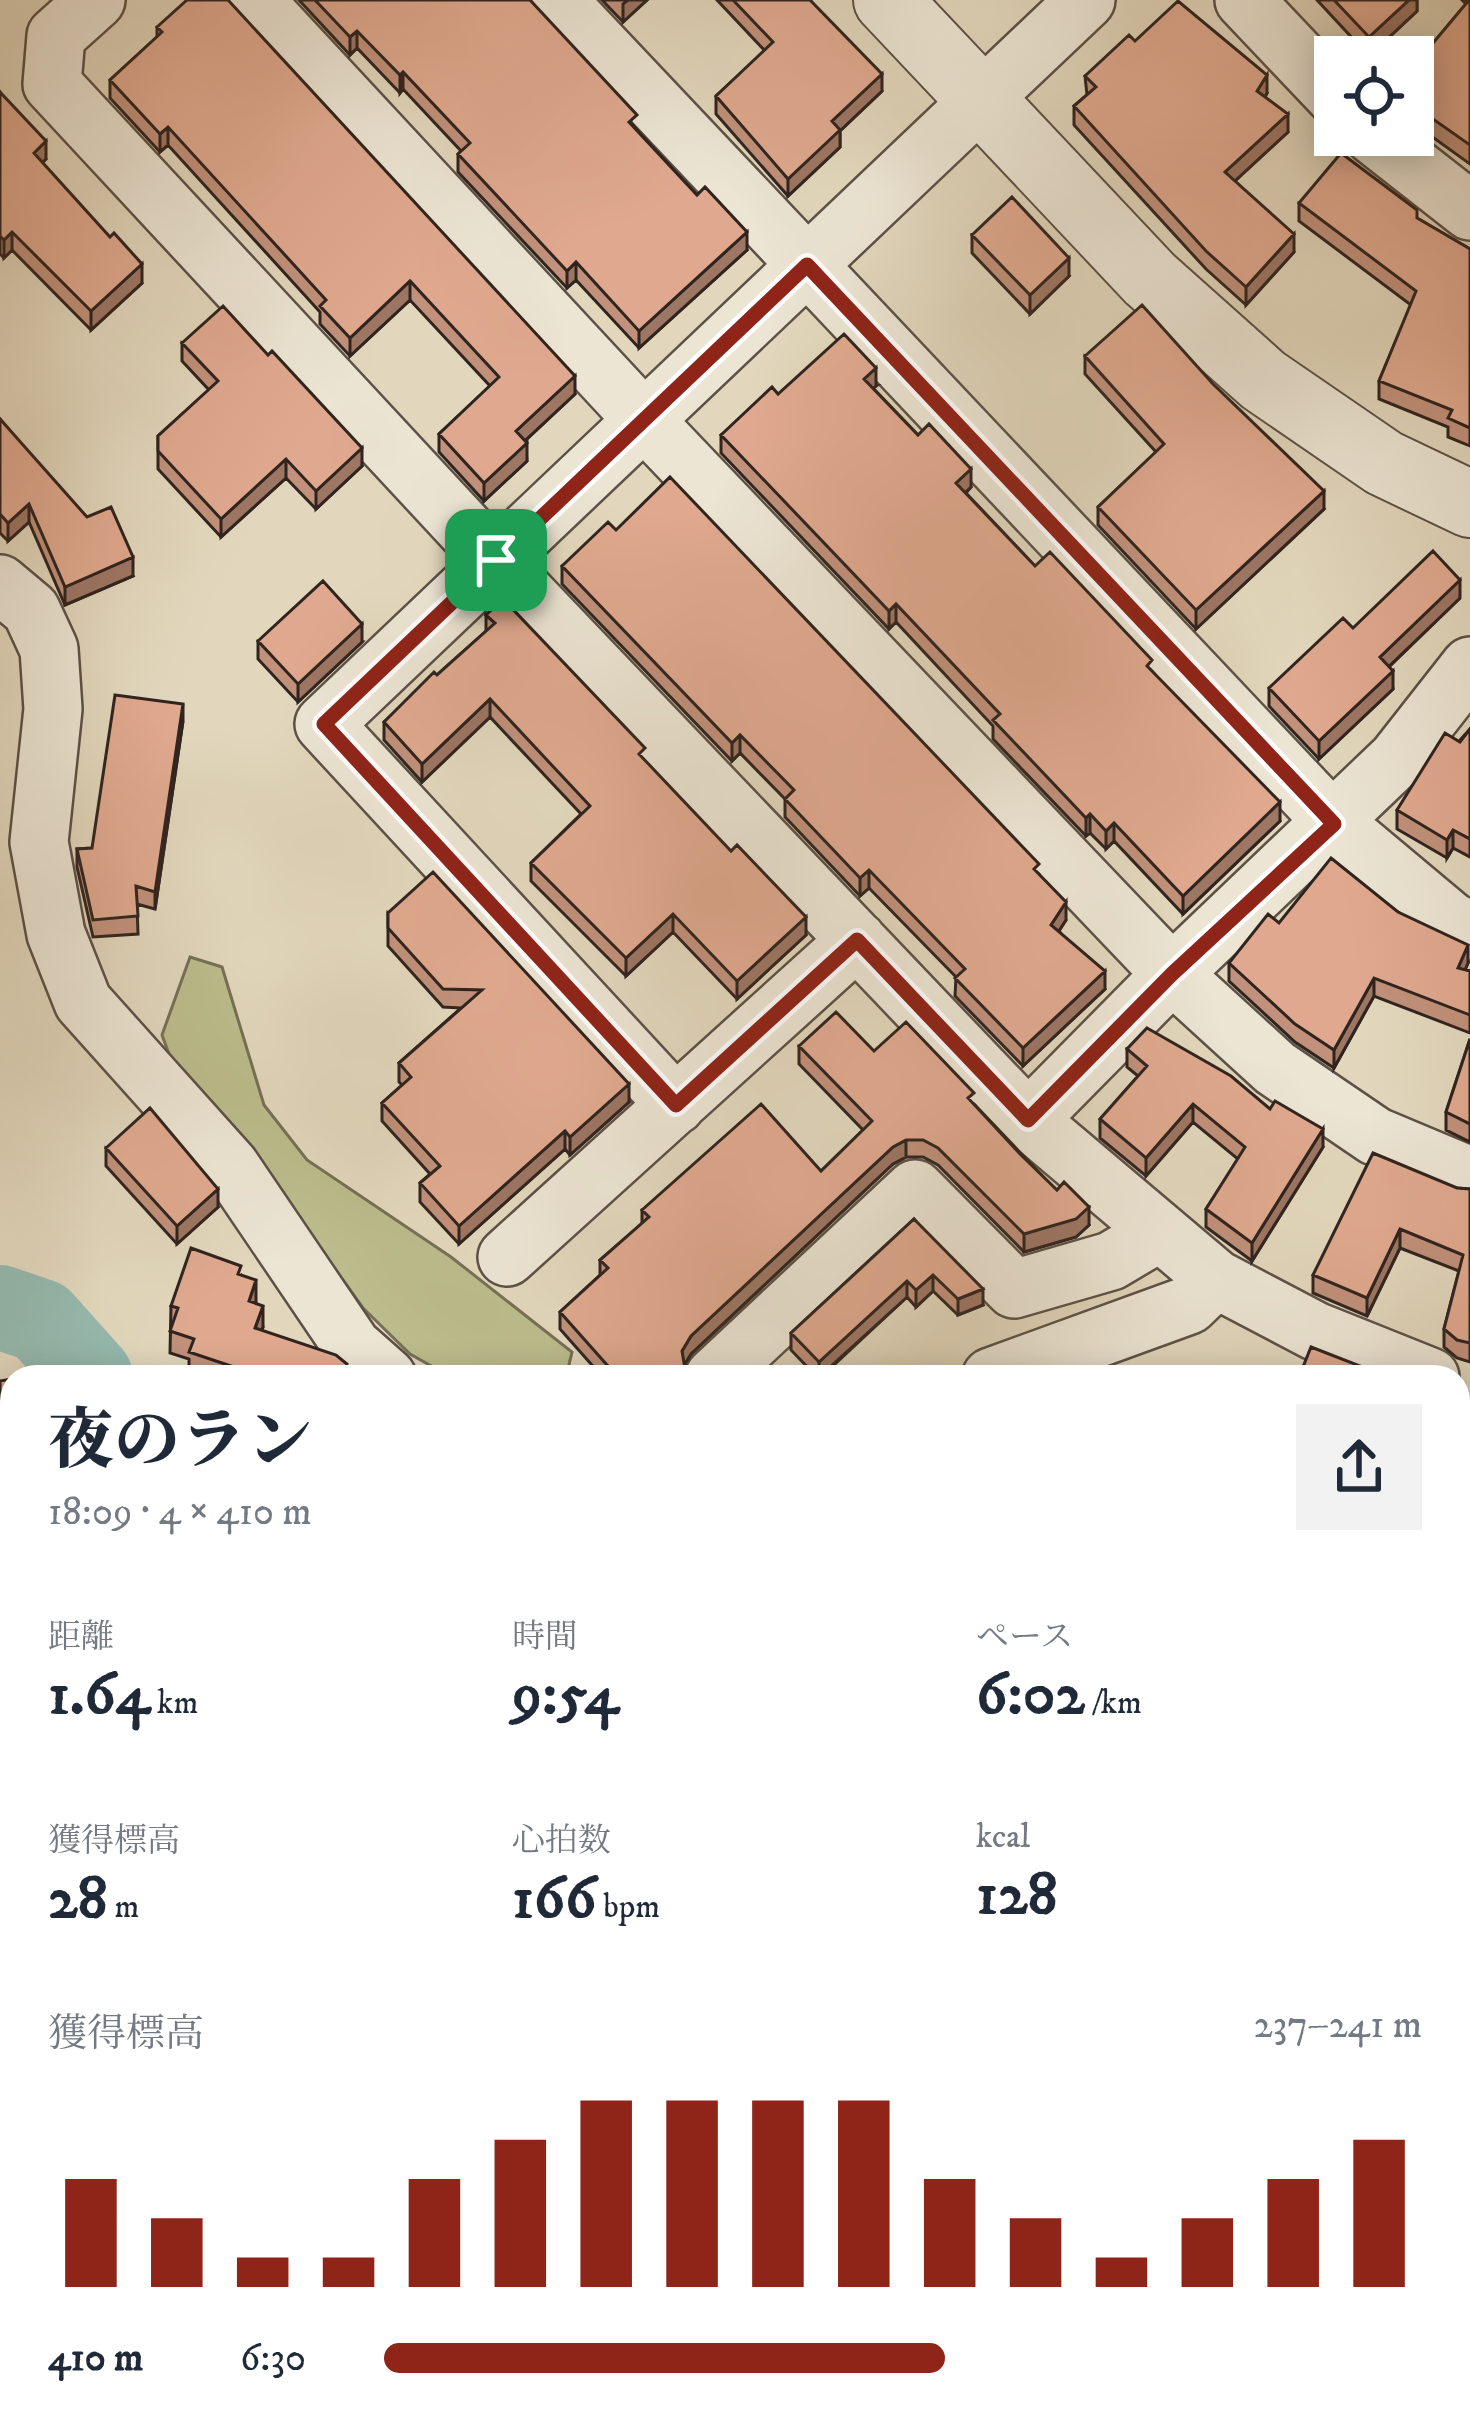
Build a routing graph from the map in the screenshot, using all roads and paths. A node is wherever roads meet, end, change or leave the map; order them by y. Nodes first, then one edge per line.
1 (96, 0) edge
2 (254, 0) edge
3 (557, 0) edge
4 (886, 0) edge
5 (1086, 0) edge
6 (1244, 0) edge
7 (1314, 73) edge
8 (981, 100) junction
9 (1400, 156) edge
10 (1470, 211) edge
11 (807, 265) junction
12 (644, 419) junction
13 (1470, 503) edge
14 (496, 560) junction
15 (0, 584) edge
16 (1470, 666) edge
17 (1334, 824) junction
18 (1470, 931) edge
19 (857, 940) junction
20 (1172, 974) junction
21 (676, 1105) junction
22 (1028, 1120) junction
23 (1470, 1176) edge
24 (1160, 1232) junction
25 (507, 1257) dead end
26 (1216, 1279) junction
27 (373, 1365) edge
28 (727, 1365) edge
29 (1024, 1365) edge
30 (1400, 1365) edge

1 - 14 street
2 - 12 street
3 - 11 street
4 - 8 street
5 - 8 street
6 - 7 street
8 - 11 street
8 - 13 street
9 - 10 street
11 - 12 street
11 - 17 street
12 - 14 street
12 - 20 street
14 - 19 street
14 - 21 street
15 - 27 street
16 - 17 street
17 - 18 street
17 - 20 street
19 - 21 street
19 - 22 street
20 - 22 street
20 - 23 street
21 - 25 street
22 - 24 street
24 - 26 street
24 - 28 street
26 - 29 street
26 - 30 street

